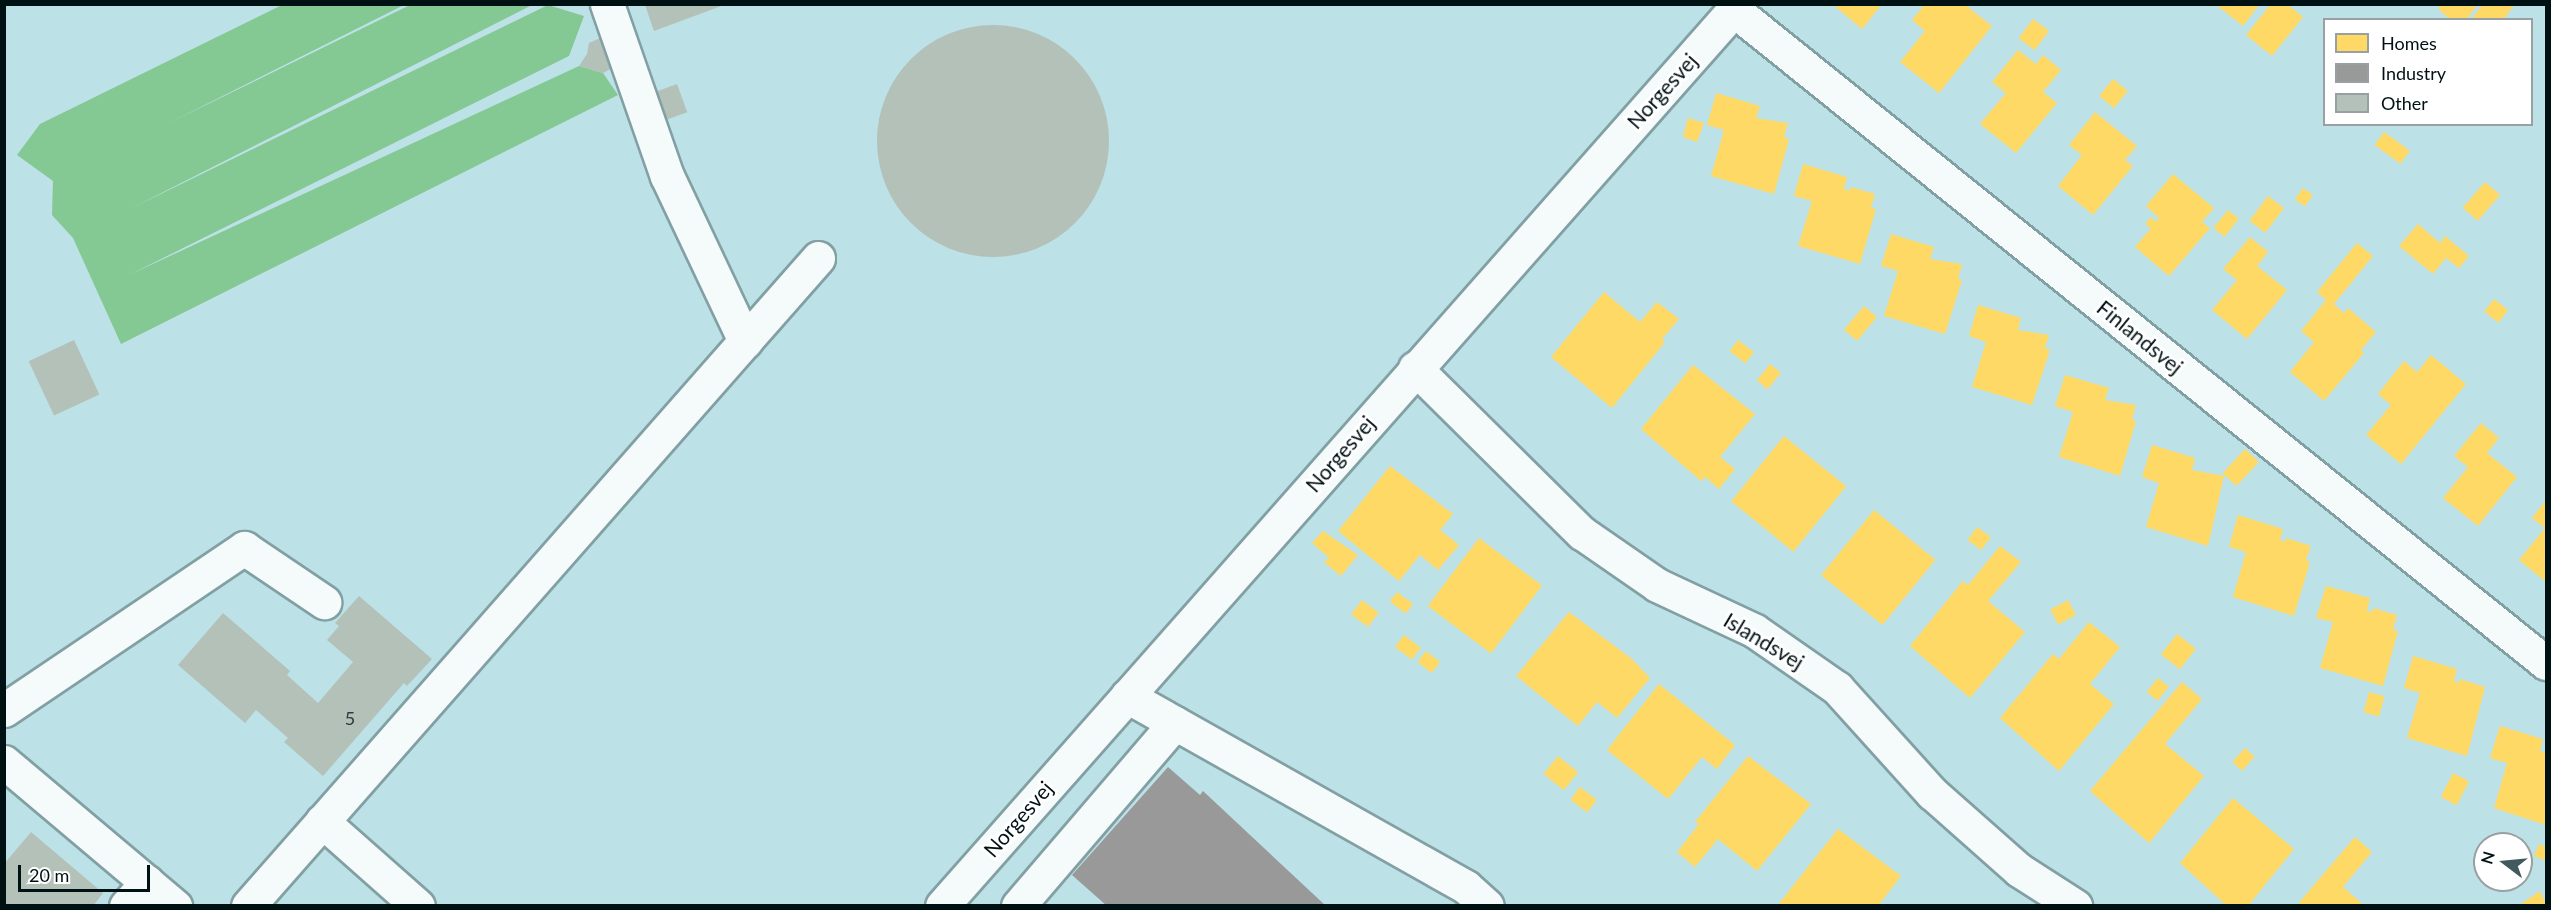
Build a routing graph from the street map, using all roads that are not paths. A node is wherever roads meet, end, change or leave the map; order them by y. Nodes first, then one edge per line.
1 (607, 4) edge
2 (1737, 7) edge
3 (818, 258) dead end
4 (745, 341) junction
5 (1415, 368) junction
6 (324, 602) dead end
7 (2547, 663) edge
8 (1127, 696) junction
9 (4, 710) edge
10 (1175, 723) junction
11 (4, 762) edge
12 (322, 821) junction
13 (136, 894) edge
14 (175, 906) edge
15 (248, 906) edge
16 (418, 906) edge
17 (942, 906) edge
18 (1017, 906) edge
19 (1487, 906) edge
20 (2075, 906) edge

1 - 4 street
2 - 5 street, Norgesvej
2 - 7 street, Finlandsvej
3 - 4 street
4 - 12 street
5 - 8 street, Norgesvej
5 - 20 street, Islandsvej
6 - 9 street
8 - 10 street
8 - 17 street, Norgesvej
10 - 18 street
10 - 19 street
11 - 13 street
12 - 15 street
12 - 16 street
13 - 14 street

